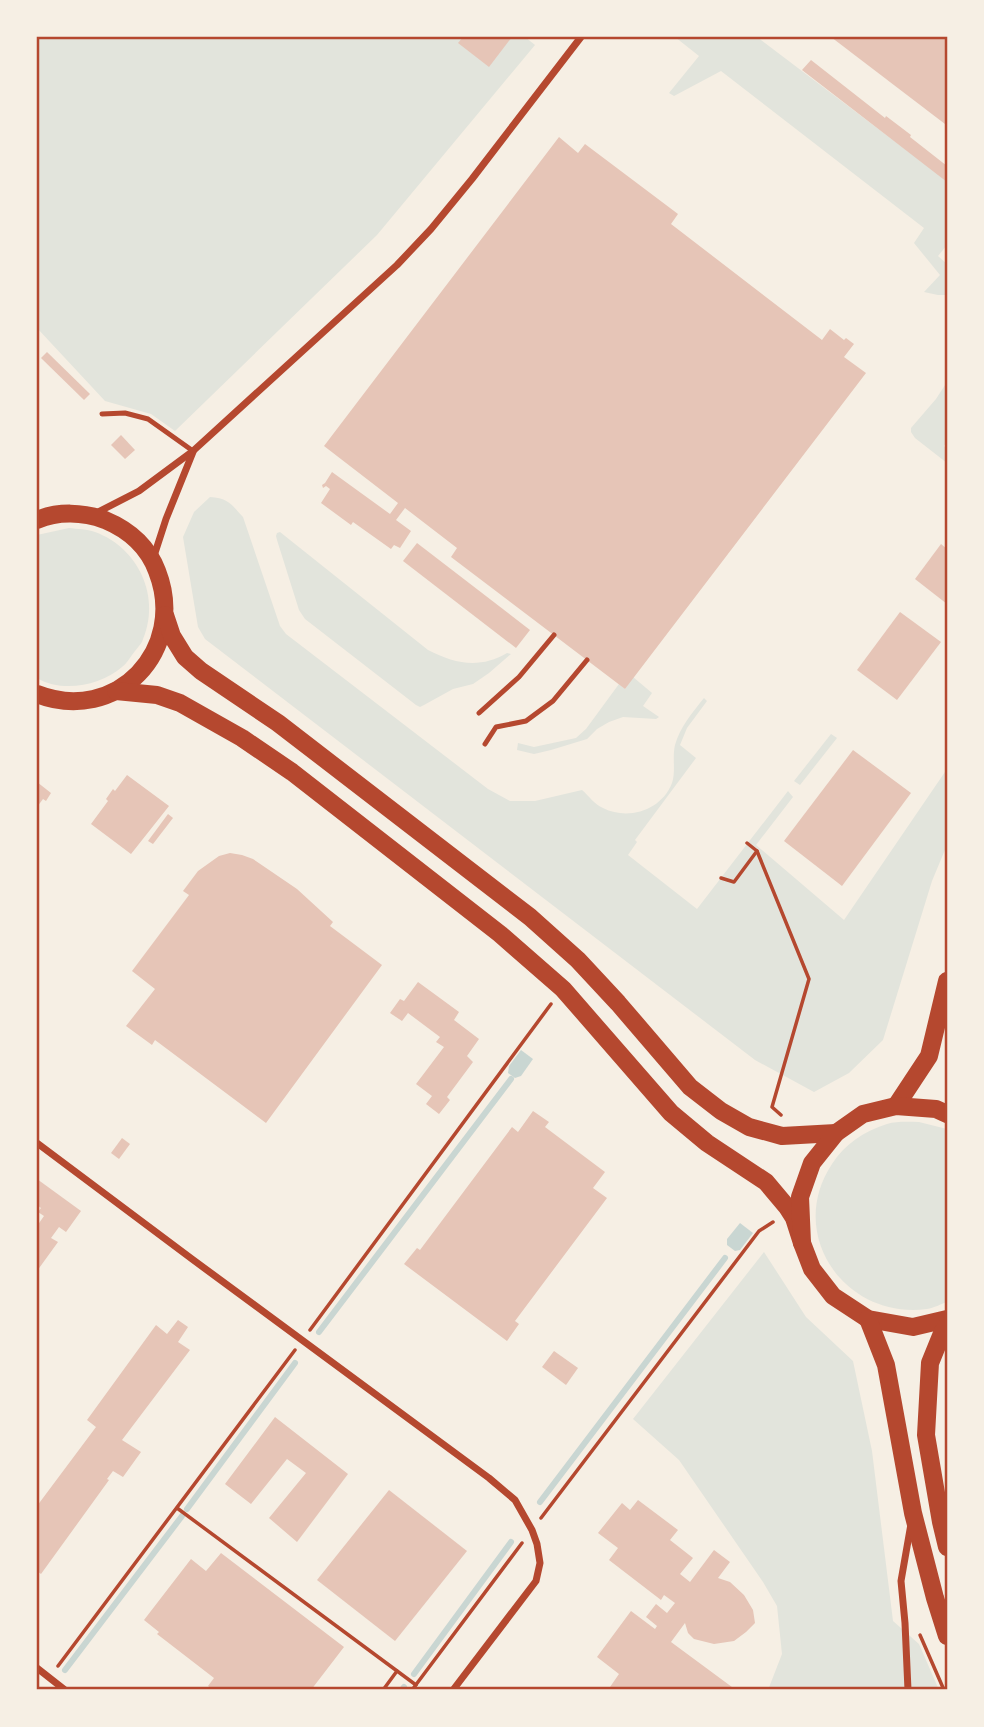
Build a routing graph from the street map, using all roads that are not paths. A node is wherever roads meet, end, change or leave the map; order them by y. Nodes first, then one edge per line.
1 (581, 37) edge
2 (102, 414) dead end
3 (193, 451) junction
4 (92, 516) junction
5 (37, 520) edge
6 (153, 560) junction
7 (165, 615) junction
8 (554, 635) dead end
9 (587, 660) dead end
10 (116, 691) junction
11 (37, 694) edge
12 (479, 713) dead end
13 (485, 744) dead end
14 (947, 981) edge
15 (895, 1106) junction
16 (947, 1114) edge
17 (836, 1133) junction
18 (37, 1143) edge
19 (802, 1243) junction
20 (868, 1319) junction
21 (947, 1319) edge
22 (947, 1326) edge
23 (913, 1513) junction
24 (947, 1548) edge
25 (947, 1636) edge
26 (37, 1668) edge
27 (65, 1690) edge
28 (453, 1690) edge
29 (908, 1690) edge

1 - 3 street
2 - 3 lane
3 - 4 street
3 - 6 street
4 - 5 main road
4 - 6 main road
6 - 7 main road
7 - 10 main road
7 - 17 main road
8 - 12 lane
9 - 13 lane
10 - 11 main road
10 - 19 main road
14 - 15 main road
15 - 16 main road
15 - 17 main road
17 - 19 main road
18 - 28 street
19 - 20 main road
20 - 21 main road
20 - 23 main road
22 - 24 main road
23 - 25 main road
23 - 29 street
26 - 27 street

